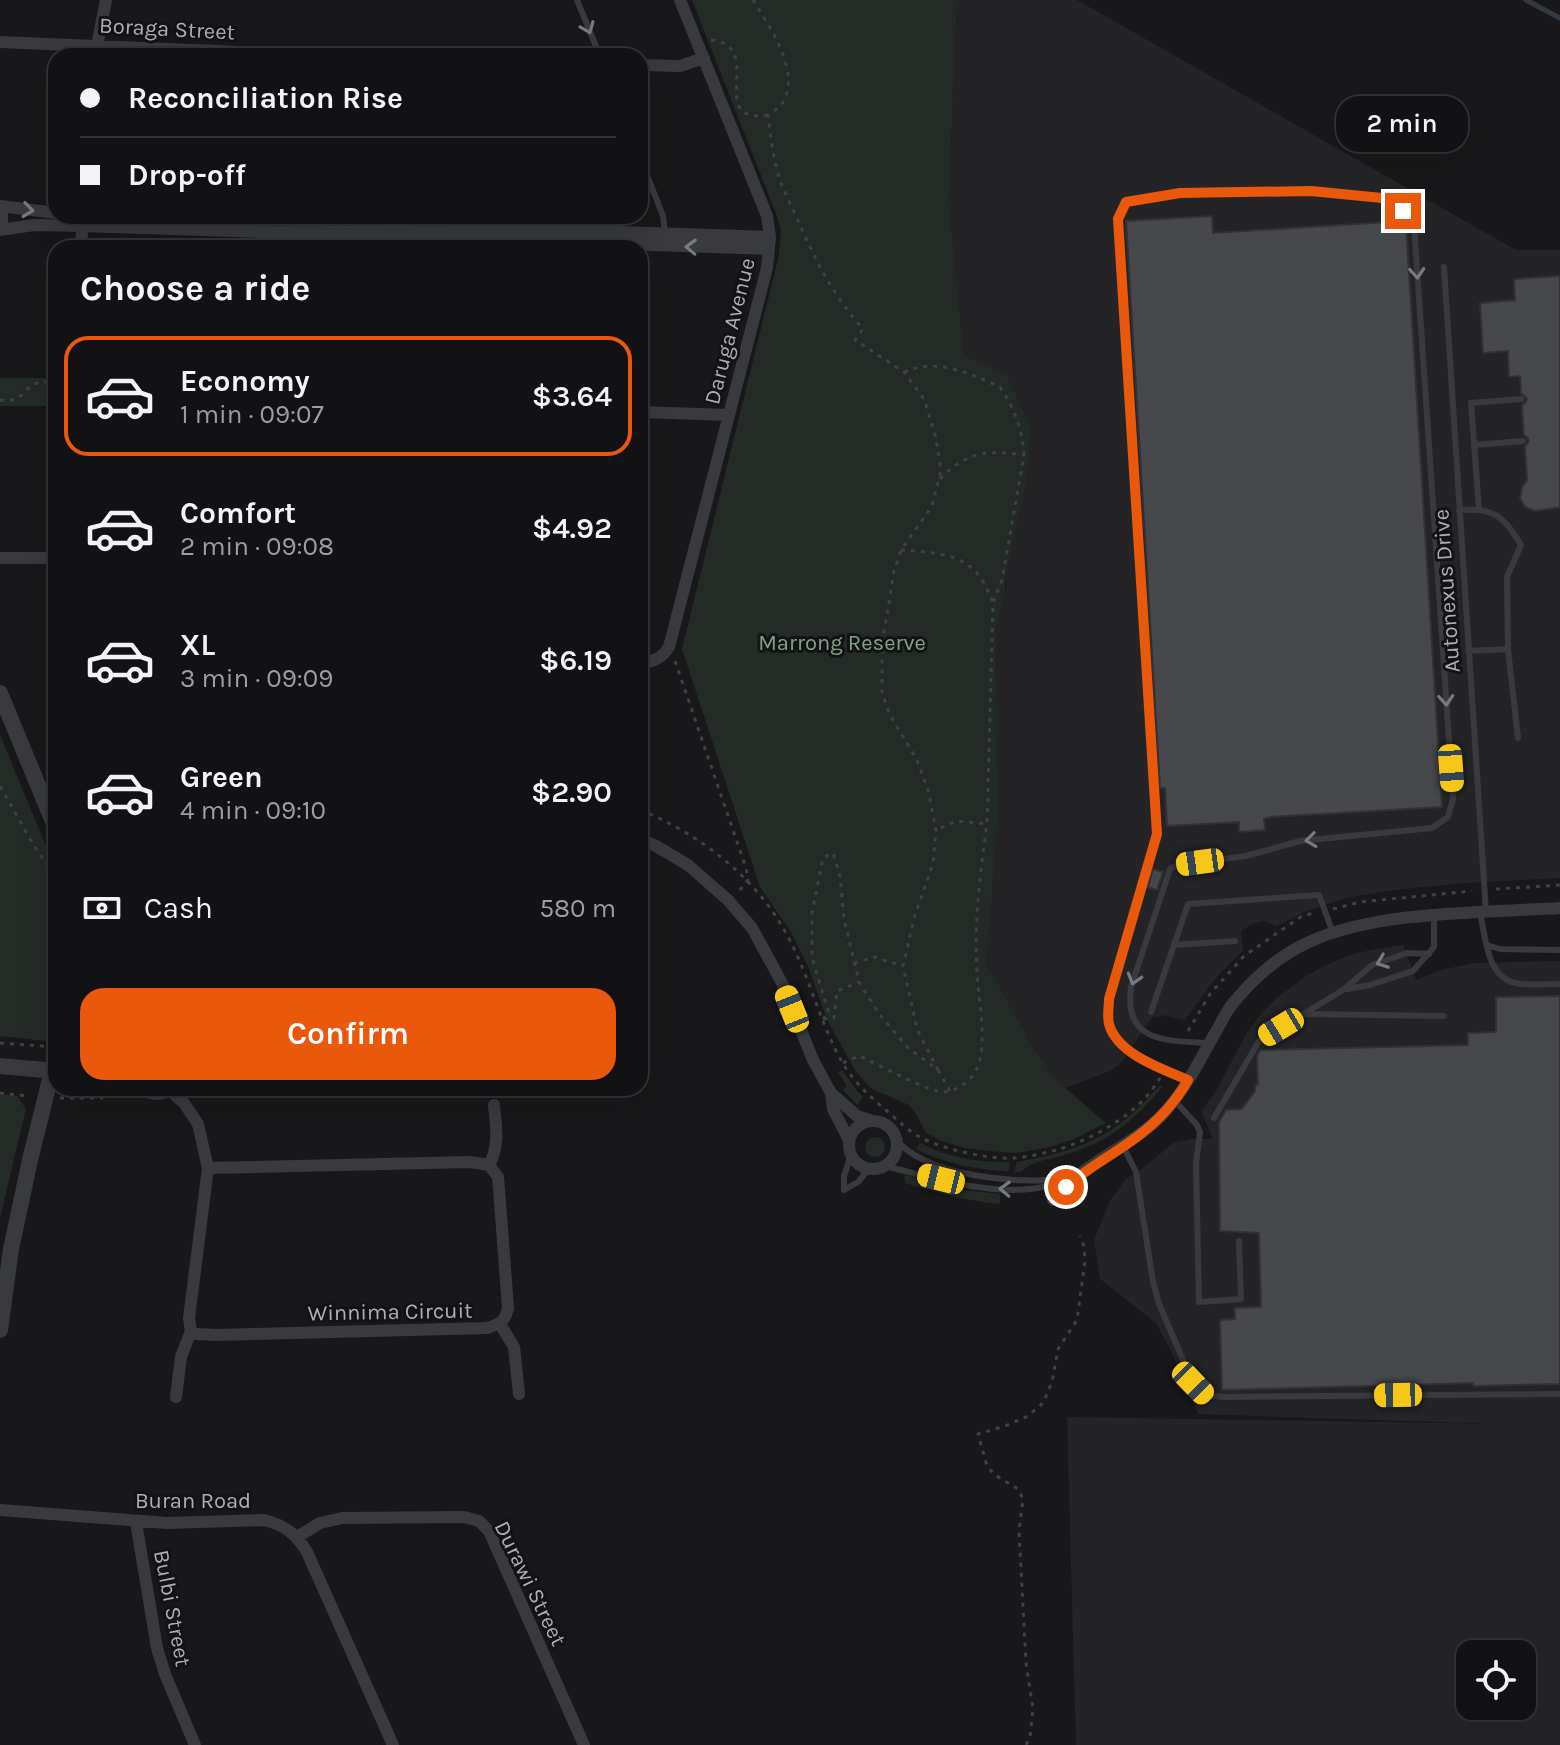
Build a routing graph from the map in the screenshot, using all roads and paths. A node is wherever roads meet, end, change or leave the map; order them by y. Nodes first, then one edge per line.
1 (106, 0) edge
2 (577, 0) edge
3 (680, 0) edge
4 (753, 0) edge
5 (710, 40) dead end
6 (0, 42) edge
7 (72, 48) edge
8 (96, 48) edge
9 (597, 48) edge
10 (704, 58) junction
11 (648, 65) edge
12 (768, 115) junction
13 (648, 178) edge
14 (0, 208) edge
15 (48, 212) edge
16 (0, 223) edge
17 (48, 224) edge
18 (307, 224) edge
19 (356, 224) edge
20 (382, 225) edge
21 (0, 230) edge
22 (665, 239) junction
23 (529, 240) edge
24 (770, 243) junction
25 (1444, 267) dead end
26 (904, 372) junction
27 (48, 383) edge
28 (1521, 399) dead end
29 (0, 400) edge
30 (648, 412) edge
31 (728, 415) junction
32 (1523, 441) dead end
33 (1474, 445) junction
34 (1024, 455) junction
35 (938, 482) junction
36 (1479, 509) junction
37 (1459, 510) junction
38 (901, 550) junction
39 (0, 558) edge
40 (48, 558) edge
41 (993, 603) junction
42 (669, 647) junction
43 (1508, 649) junction
44 (1468, 651) junction
45 (648, 662) edge
46 (0, 693) edge
47 (1518, 738) dead end
48 (0, 786) edge
49 (48, 791) edge
50 (1, 792) edge
51 (648, 814) edge
52 (987, 824) junction
53 (936, 830) junction
54 (648, 842) edge
55 (48, 866) edge
56 (748, 880) junction
57 (1560, 885) edge
58 (742, 888) dead end
59 (1484, 890) junction
60 (1560, 908) edge
61 (1325, 911) junction
62 (1483, 912) junction
63 (1434, 916) junction
64 (1333, 933) junction
65 (1235, 941) dead end
66 (1174, 945) junction
67 (1487, 945) junction
68 (1560, 950) edge
69 (1429, 954) junction
70 (854, 963) junction
71 (903, 966) junction
72 (859, 982) junction
73 (1560, 984) edge
74 (1343, 990) junction
75 (1151, 1012) dead end
76 (1304, 1014) junction
77 (1444, 1016) dead end
78 (823, 1019) junction
79 (1181, 1042) junction
80 (0, 1043) edge
81 (1209, 1043) junction
82 (48, 1046) edge
83 (843, 1063) junction
84 (0, 1066) edge
85 (938, 1070) junction
86 (1165, 1070) junction
87 (48, 1071) edge
88 (1188, 1080) junction
89 (950, 1091) junction
90 (48, 1093) edge
91 (831, 1093) junction
92 (176, 1096) edge
93 (1174, 1100) junction
94 (494, 1105) dead end
95 (1214, 1118) dead end
96 (872, 1121) junction
97 (896, 1139) junction
98 (849, 1140) junction
99 (1123, 1146) junction
100 (851, 1155) junction
101 (489, 1165) junction
102 (884, 1166) junction
103 (208, 1168) junction
104 (869, 1169) junction
105 (1080, 1174) junction
106 (1053, 1200) dead end
107 (1080, 1236) dead end
108 (1239, 1241) dead end
109 (500, 1324) junction
110 (0, 1330) edge
111 (191, 1331) junction
112 (519, 1394) dead end
113 (1560, 1394) edge
114 (176, 1397) dead end
115 (0, 1510) edge
116 (136, 1522) junction
117 (297, 1537) junction
118 (195, 1745) edge
119 (393, 1745) edge
120 (584, 1745) edge
121 (1026, 1745) edge

1 - 8 street
2 -> 9 lane
3 - 10 street, Daruga Avenue
4 - 12 path
5 - 12 path
6 - 7 street, Boraga Street
10 - 11 street
10 - 24 street, Daruga Avenue
12 - 26 path
13 - 22 lane
14 -> 15 street
14 - 16 street
17 - 21 street
18 - 20 street
19 - 20 street
20 - 23 street
22 - 23 street
22 - 24 street
24 - 31 street, Daruga Avenue
25 - 37 lane, Autonexus Drive
26 - 34 path
26 - 35 path
27 - 29 path
28 - 33 lane
30 - 31 street
31 - 42 street, Daruga Avenue
32 - 33 lane
33 - 36 lane
34 - 35 path
34 - 41 path
35 - 38 path
36 - 37 lane
36 - 43 lane
37 - 44 lane, Autonexus Drive
38 - 41 path
38 - 53 path
39 - 40 street
41 - 52 path
42 - 45 street
42 - 56 path
43 - 44 lane
43 - 47 lane
44 - 59 lane, Autonexus Drive
46 - 49 street
48 - 50 path
50 - 55 path
51 - 56 path
52 - 53 path
52 - 89 path
53 - 71 path
54 - 91 street
56 - 58 path
56 - 78 path
57 - 59 path
59 - 61 path
59 - 62 lane, Autonexus Drive
60 - 62 street
61 - 64 lane
61 - 66 lane
61 - 79 path
62 - 63 street
62 - 67 lane, Autonexus Drive
63 - 64 street
63 - 69 lane
64 - 81 street
65 - 66 lane
66 - 75 lane
67 - 68 lane
67 - 73 lane, Autonexus Drive
69 - 74 lane
69 -> 74 lane
70 - 71 path
70 - 72 path
70 - 78 path
71 - 85 path
72 - 78 path
72 - 85 path
74 - 76 lane
76 - 77 lane
76 - 95 lane
78 - 83 path
79 - 81 lane
86 -> 79 lane
80 - 82 path
81 - 88 street
83 - 86 path
83 - 89 path
84 - 87 street
85 - 89 path
86 - 88 lane
88 - 93 street
90 - 110 street
91 - 96 street
91 - 98 street
92 - 103 street
93 - 99 street
93 - 108 lane
94 - 101 street
96 - 97 street
96 - 98 street
97 - 102 street
97 - 105 lane
98 - 100 street
99 - 105 street
99 - 113 lane
100 - 104 street
100 - 104 lane
101 - 103 street
101 - 109 street, Winnima Circuit
102 - 104 street
105 -> 102 lane
103 - 111 street
105 - 106 street
107 - 121 path
109 - 111 street, Winnima Circuit
109 - 112 street
111 - 114 street
115 - 116 street, Buran Road
116 - 117 street, Buran Road
116 - 118 street, Bulbi Street
117 - 119 street
117 - 120 street, Durawi Street

